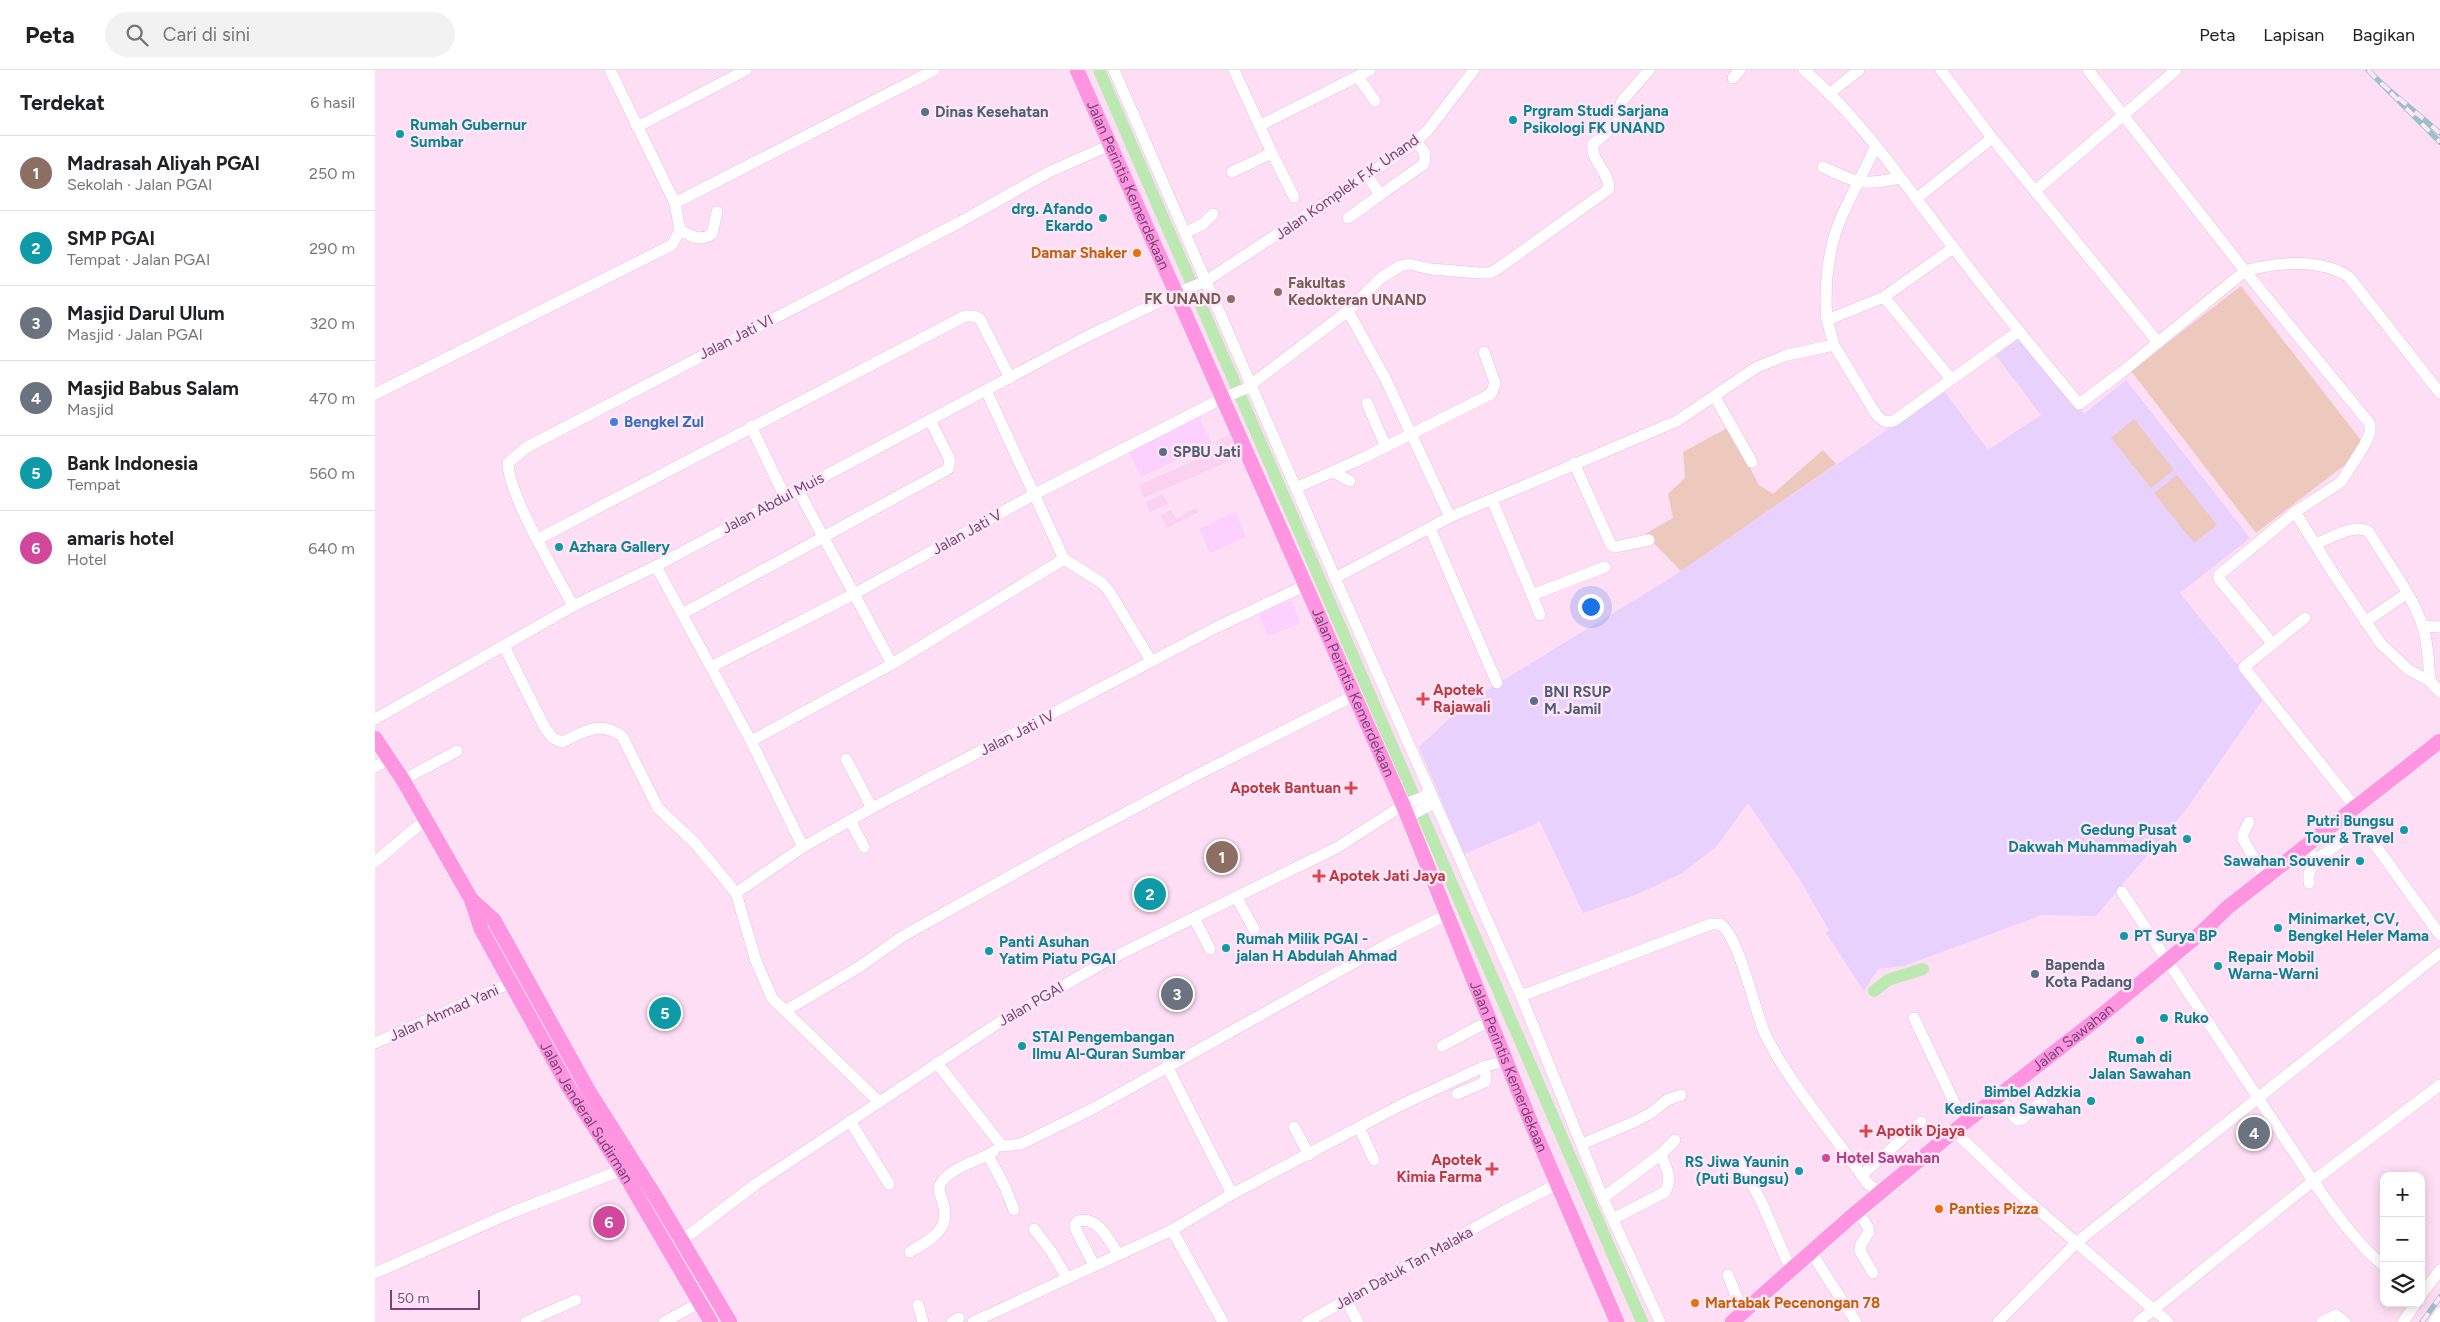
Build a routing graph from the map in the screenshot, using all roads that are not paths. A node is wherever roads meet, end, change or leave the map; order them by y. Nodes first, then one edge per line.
1 (610, 70) edge
2 (747, 70) edge
3 (934, 70) edge
4 (1077, 70) edge
5 (1114, 70) edge
6 (1234, 70) edge
7 (1370, 70) edge
8 (1474, 70) edge
9 (1649, 70) edge
10 (1803, 70) edge
11 (1859, 70) edge
12 (1941, 70) edge
13 (2088, 70) edge
14 (2176, 70) edge
15 (1358, 77) junction
16 (1829, 94) junction
17 (1375, 101) dead end
18 (2123, 117) junction
19 (1259, 126) junction
20 (637, 127) junction
21 (1992, 138) junction
22 (1416, 141) junction
23 (1110, 145) junction
24 (1875, 147) junction
25 (1271, 153) junction
26 (1823, 167) dead end
27 (1232, 172) dead end
28 (1368, 176) junction
29 (1900, 178) junction
30 (1858, 183) junction
31 (2035, 191) junction
32 (1380, 195) junction
33 (1294, 197) dead end
34 (1916, 199) junction
35 (675, 203) junction
36 (717, 212) dead end
37 (1213, 214) dead end
38 (1348, 218) dead end
39 (680, 230) junction
40 (1185, 233) junction
41 (1953, 248) junction
42 (2245, 271) junction
43 (1204, 283) junction
44 (1179, 293) junction
45 (1884, 296) junction
46 (1348, 311) junction
47 (1827, 320) junction
48 (2019, 330) junction
49 (2157, 341) junction
50 (1834, 345) junction
51 (1484, 352) dead end
52 (1010, 378) junction
53 (1951, 379) junction
54 (1248, 387) junction
55 (986, 390) junction
56 (2440, 393) edge
57 (375, 394) edge
58 (1227, 397) junction
59 (1715, 398) junction
60 (1367, 403) dead end
61 (930, 420) junction
62 (751, 426) junction
63 (1411, 433) junction
64 (1386, 447) junction
65 (1752, 462) dead end
66 (1574, 464) junction
67 (1333, 472) junction
68 (1350, 481) dead end
69 (1296, 488) junction
70 (797, 490) junction
71 (1035, 494) junction
72 (785, 497) junction
73 (1492, 500) junction
74 (2295, 512) junction
75 (1450, 517) junction
76 (1430, 528) junction
77 (823, 536) junction
78 (537, 539) junction
79 (1649, 540) dead end
80 (2315, 544) junction
81 (1064, 559) junction
82 (656, 566) junction
83 (1605, 567) dead end
84 (1335, 578) junction
85 (1306, 585) junction
86 (854, 594) junction
87 (2407, 594) junction
88 (1532, 595) junction
89 (573, 606) junction
90 (682, 614) junction
91 (1540, 615) dead end
92 (2305, 618) dead end
93 (2365, 622) junction
94 (2422, 626) junction
95 (2440, 628) edge
96 (2272, 643) junction
97 (504, 646) junction
98 (1151, 661) junction
99 (893, 664) junction
100 (711, 667) junction
101 (2430, 681) junction
102 (1497, 683) dead end
103 (2440, 692) edge
104 (1353, 696) junction
105 (375, 719) edge
106 (375, 738) edge
107 (751, 741) junction
108 (2440, 741) edge
109 (457, 751) dead end
110 (846, 759) dead end
111 (381, 763) edge
112 (403, 780) junction
113 (1428, 800) junction
114 (872, 808) junction
115 (2352, 808) junction
116 (1408, 809) junction
117 (425, 820) junction
118 (850, 820) junction
119 (2249, 822) dead end
120 (2342, 841) dead end
121 (2305, 846) junction
122 (803, 847) junction
123 (864, 847) dead end
124 (2316, 860) junction
125 (375, 862) edge
126 (2265, 878) junction
127 (2309, 883) dead end
128 (2122, 892) dead end
129 (736, 893) junction
130 (1237, 898) junction
131 (1446, 915) junction
132 (1194, 918) junction
133 (1254, 929) dead end
134 (2440, 935) edge
135 (1210, 949) dead end
136 (2440, 953) edge
137 (2167, 959) junction
138 (518, 979) junction
139 (1521, 996) junction
140 (785, 1011) junction
141 (1914, 1018) dead end
142 (1491, 1020) junction
143 (375, 1043) edge
144 (1442, 1046) dead end
145 (1507, 1060) junction
146 (937, 1063) junction
147 (1167, 1066) junction
148 (1483, 1067) junction
149 (2440, 1085) edge
150 (1457, 1094) dead end
151 (1681, 1095) dead end
152 (1998, 1096) junction
153 (2259, 1097) junction
154 (879, 1102) junction
155 (2042, 1102) dead end
156 (851, 1121) junction
157 (1921, 1122) dead end
158 (1294, 1127) dead end
159 (1359, 1127) junction
160 (1959, 1127) junction
161 (1675, 1140) dead end
162 (1582, 1144) junction
163 (1002, 1146) junction
164 (1661, 1154) junction
165 (987, 1155) junction
166 (1309, 1155) junction
167 (1374, 1160) dead end
168 (1741, 1164) dead end
169 (622, 1170) junction
170 (1862, 1175) junction
171 (2313, 1181) junction
172 (889, 1184) dead end
173 (1557, 1184) junction
174 (1880, 1192) junction
175 (1232, 1194) junction
176 (1603, 1198) junction
177 (1014, 1210) dead end
178 (1857, 1211) junction
179 (1613, 1219) junction
180 (1034, 1229) dead end
181 (1173, 1230) junction
182 (681, 1241) junction
183 (2076, 1243) junction
184 (910, 1252) dead end
185 (1811, 1252) junction
186 (1118, 1254) junction
187 (2380, 1263) edge
188 (1094, 1265) junction
189 (1791, 1270) junction
190 (2440, 1270) edge
191 (375, 1273) edge
192 (1873, 1273) dead end
193 (1728, 1275) dead end
194 (1067, 1278) junction
195 (2425, 1290) edge
196 (576, 1300) dead end
197 (1346, 1300) junction
198 (701, 1302) junction
199 (918, 1305) dead end
200 (2413, 1307) edge
201 (2154, 1310) junction
202 (2440, 1314) edge
203 (1738, 1318) edge
204 (526, 1322) edge
205 (664, 1322) edge
206 (711, 1322) edge
207 (729, 1322) edge
208 (923, 1322) edge
209 (973, 1322) edge
210 (1223, 1322) edge
211 (1307, 1322) edge
212 (1358, 1322) edge
213 (1617, 1322) edge
214 (1660, 1322) edge
215 (1856, 1322) edge
216 (1998, 1322) edge
217 (2138, 1322) edge
218 (2168, 1322) edge
219 (2322, 1322) edge
220 (2345, 1322) edge
221 (2403, 1322) edge
222 (2434, 1322) edge

1 - 20 street
2 - 20 street
3 - 35 street
4 - 23 main road, Jalan Perintis Kemerdekaan
5 - 40 street
6 - 19 street
7 - 15 street
8 - 22 street, Jalan Komplek F.K. Unand
9 - 46 street, Jalan Jati V
10 - 16 street
11 - 16 street
12 - 21 street
13 - 18 street
14 - 18 street
15 - 17 street
15 - 19 street
16 - 24 street
18 - 31 street
18 - 42 street
19 - 25 street
20 - 35 street
21 - 31 street
21 - 34 street
22 - 28 street, Jalan Komplek F.K. Unand
22 - 32 street
23 - 44 main road, Jalan Perintis Kemerdekaan
23 - 78 street, Jalan Jati VI
24 - 29 street
24 - 30 street
25 - 27 street
25 - 33 street
26 - 30 street
28 - 32 street
28 - 43 street, Jalan Komplek F.K. Unand
29 - 30 street
29 - 34 street
30 - 47 street
31 - 49 street
32 - 38 street
34 - 41 street
35 - 39 street
36 - 39 street
37 - 40 street
39 - 57 street
40 - 43 street
41 - 45 street
41 - 48 street
42 - 49 street
42 - 56 street
42 - 74 street
43 - 44 street, Jalan Komplek F.K. Unand
43 - 54 street
44 - 52 street, Jalan Abdul Muis
44 - 58 main road, Jalan Perintis Kemerdekaan
45 - 47 street
45 - 53 street
46 - 54 street, Jalan Jati V
46 - 63 street
47 - 50 street
48 - 49 street
48 - 53 street
50 - 53 street
50 - 59 street
51 - 63 street
52 - 55 street, Jalan Abdul Muis
52 - 62 street
54 - 58 street, Jalan Jati V
54 - 69 street
55 - 61 street, Jalan Abdul Muis
55 - 71 street
58 - 71 street, Jalan Jati V
58 - 85 main road, Jalan Perintis Kemerdekaan
59 - 65 street
59 - 66 street
60 - 64 street
61 - 70 street, Jalan Abdul Muis
61 - 77 street
62 - 72 street
62 - 78 street
63 - 64 street
63 - 75 street
64 - 67 street
66 - 73 street
66 - 79 street
67 - 68 street
67 - 69 street
69 - 84 street
70 - 72 street, Jalan Abdul Muis
70 - 77 street
71 - 81 street
71 - 86 street, Jalan Jati V
72 - 82 street, Jalan Abdul Muis
73 - 75 street
73 - 88 street
74 - 80 street
74 - 96 street
75 - 76 street
76 - 84 street
76 - 102 street
77 - 86 street
77 - 90 street
78 - 89 street, Jalan Jati VI
80 - 87 street
80 - 93 street
81 - 98 street
81 - 99 street
82 - 89 street, Jalan Abdul Muis
82 - 90 street
83 - 88 street
84 - 113 street
85 - 98 street, Jalan Jati IV
85 - 104 main road, Jalan Perintis Kemerdekaan
86 - 99 street
86 - 100 street, Jalan Jati V
87 - 93 street
87 - 94 street
88 - 91 street
89 - 97 street, Jalan Abdul Muis
90 - 100 street
92 - 96 street
93 - 101 street
94 - 95 street
94 - 101 street
96 - 115 street
97 - 105 street, Jalan Abdul Muis
97 - 129 street
98 - 114 street, Jalan Jati IV
99 - 107 street
100 - 107 street
101 - 103 street
104 - 116 main road, Jalan Perintis Kemerdekaan
104 - 140 street
106 - 111 main road, Jalan Jenderal Sudirman
107 - 122 street
108 - 115 main road, Jalan Sawahan
109 - 112 street
110 - 114 street
111 - 112 main road, Jalan Jenderal Sudirman
112 - 117 main road, Jalan Jenderal Sudirman
113 - 116 street, Jalan PGAI
113 - 139 street
114 - 118 street, Jalan Jati IV
115 - 121 main road, Jalan Sawahan
115 - 134 street
116 - 130 street, Jalan PGAI
116 - 131 main road, Jalan Perintis Kemerdekaan
117 - 125 street
117 - 138 main road, Jalan Jenderal Sudirman
118 - 122 street, Jalan Jati IV
118 - 123 street
119 - 126 street
120 - 124 street
121 - 124 street
121 - 126 main road, Jalan Sawahan
122 - 129 street, Jalan Jati IV
124 - 127 street
126 - 137 main road, Jalan Sawahan
128 - 137 street
129 - 140 street
130 - 132 street, Jalan PGAI
130 - 133 street
131 - 142 main road, Jalan Perintis Kemerdekaan
131 - 147 street
132 - 135 street
132 - 146 street, Jalan PGAI
136 - 153 street
137 - 152 main road, Jalan Sawahan
137 - 153 street
138 - 143 street, Jalan Ahmad Yani
138 - 169 main road, Jalan Jenderal Sudirman
138 - 182 main road
139 - 162 street
139 - 170 street
140 - 154 street
141 - 160 street
142 - 144 street
142 - 145 main road, Jalan Perintis Kemerdekaan
145 - 148 street
145 - 173 main road, Jalan Perintis Kemerdekaan
146 - 154 street, Jalan PGAI
146 - 163 street
147 - 163 street
147 - 175 street
148 - 150 street
148 - 159 street
149 - 171 street
151 - 162 street
152 - 155 street
152 - 160 main road, Jalan Sawahan
153 - 171 street
153 - 183 street
154 - 156 street, Jalan PGAI
156 - 172 street
156 - 182 street, Jalan PGAI
157 - 170 street
158 - 166 street
159 - 166 street
159 - 167 street
160 - 174 main road, Jalan Sawahan
160 - 183 street
161 - 164 street
162 - 176 street
163 - 165 street
164 - 176 street
164 - 179 street
165 - 177 street
165 - 184 street
166 - 175 street
168 - 189 street
169 - 191 street
169 - 198 main road, Jalan Jenderal Sudirman
170 - 174 street
171 - 187 street
171 - 201 street
173 - 197 street, Jalan Datuk Tan Malaka
173 - 213 main road, Jalan Perintis Kemerdekaan
174 - 178 main road, Jalan Sawahan
175 - 181 street
176 - 179 street
178 - 185 main road, Jalan Sawahan
178 - 192 street
179 - 214 street
180 - 194 street
181 - 186 street
181 - 210 street
182 - 207 main road
183 - 201 street
183 - 216 street
185 - 189 main road, Jalan Sawahan
185 - 215 street
186 - 188 street
186 - 188 street
188 - 194 street
189 - 203 main road, Jalan Sawahan
190 - 195 street
193 - 203 street
194 - 209 street
196 - 204 street
197 - 211 street, Jalan Datuk Tan Malaka
197 - 212 street
198 - 205 street
198 - 206 main road, Jalan Jenderal Sudirman
199 - 208 street
200 - 221 street
201 - 217 street
201 - 218 street
202 - 222 street
219 - 220 street

